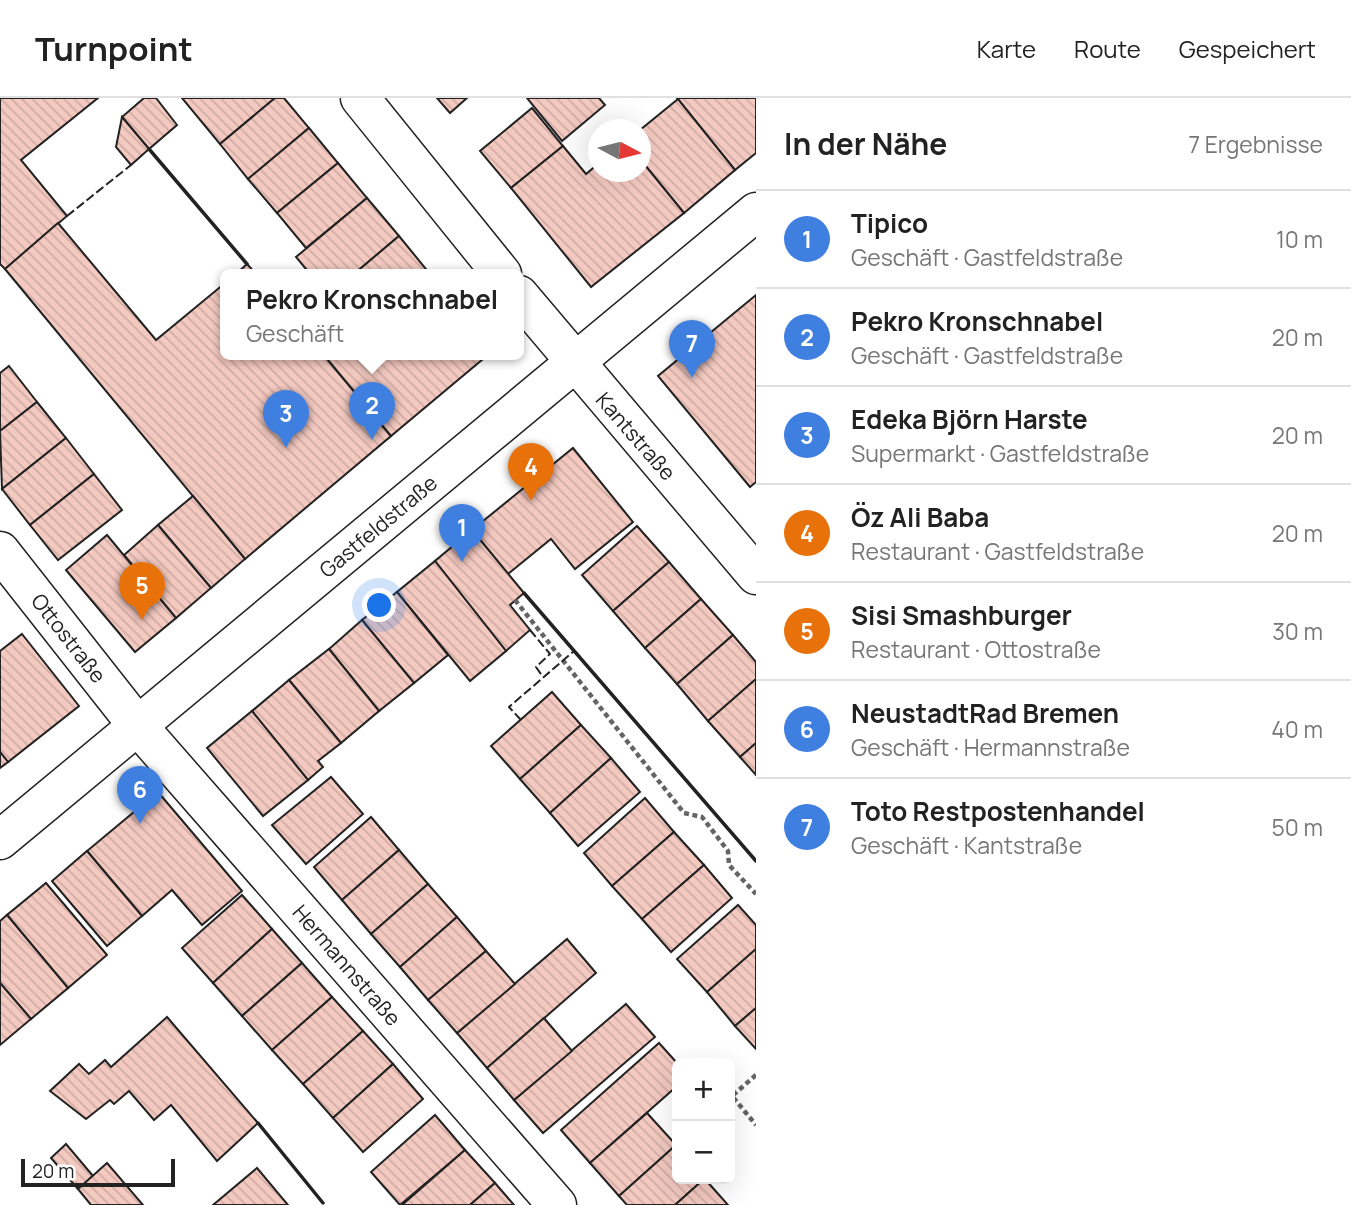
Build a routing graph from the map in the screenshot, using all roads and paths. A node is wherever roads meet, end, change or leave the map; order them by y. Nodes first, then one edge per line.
1 (360, 98) edge
2 (756, 212) edge
3 (498, 269) edge
4 (524, 301) edge
5 (575, 364) junction
6 (0, 551) edge
7 (756, 575) edge
8 (515, 600) dead end
9 (137, 725) junction
10 (0, 840) edge
11 (756, 894) edge
12 (756, 1075) edge
13 (756, 1125) edge
14 (556, 1205) edge

1 - 3 street
2 - 5 street, Gastfeldstraße
4 - 5 street, Kantstraße
5 - 7 street, Kantstraße
5 - 9 street, Gastfeldstraße
6 - 9 street, Ottostraße
8 - 11 path
9 - 10 street, Gastfeldstraße
9 - 14 street, Hermannstraße
12 - 13 path

